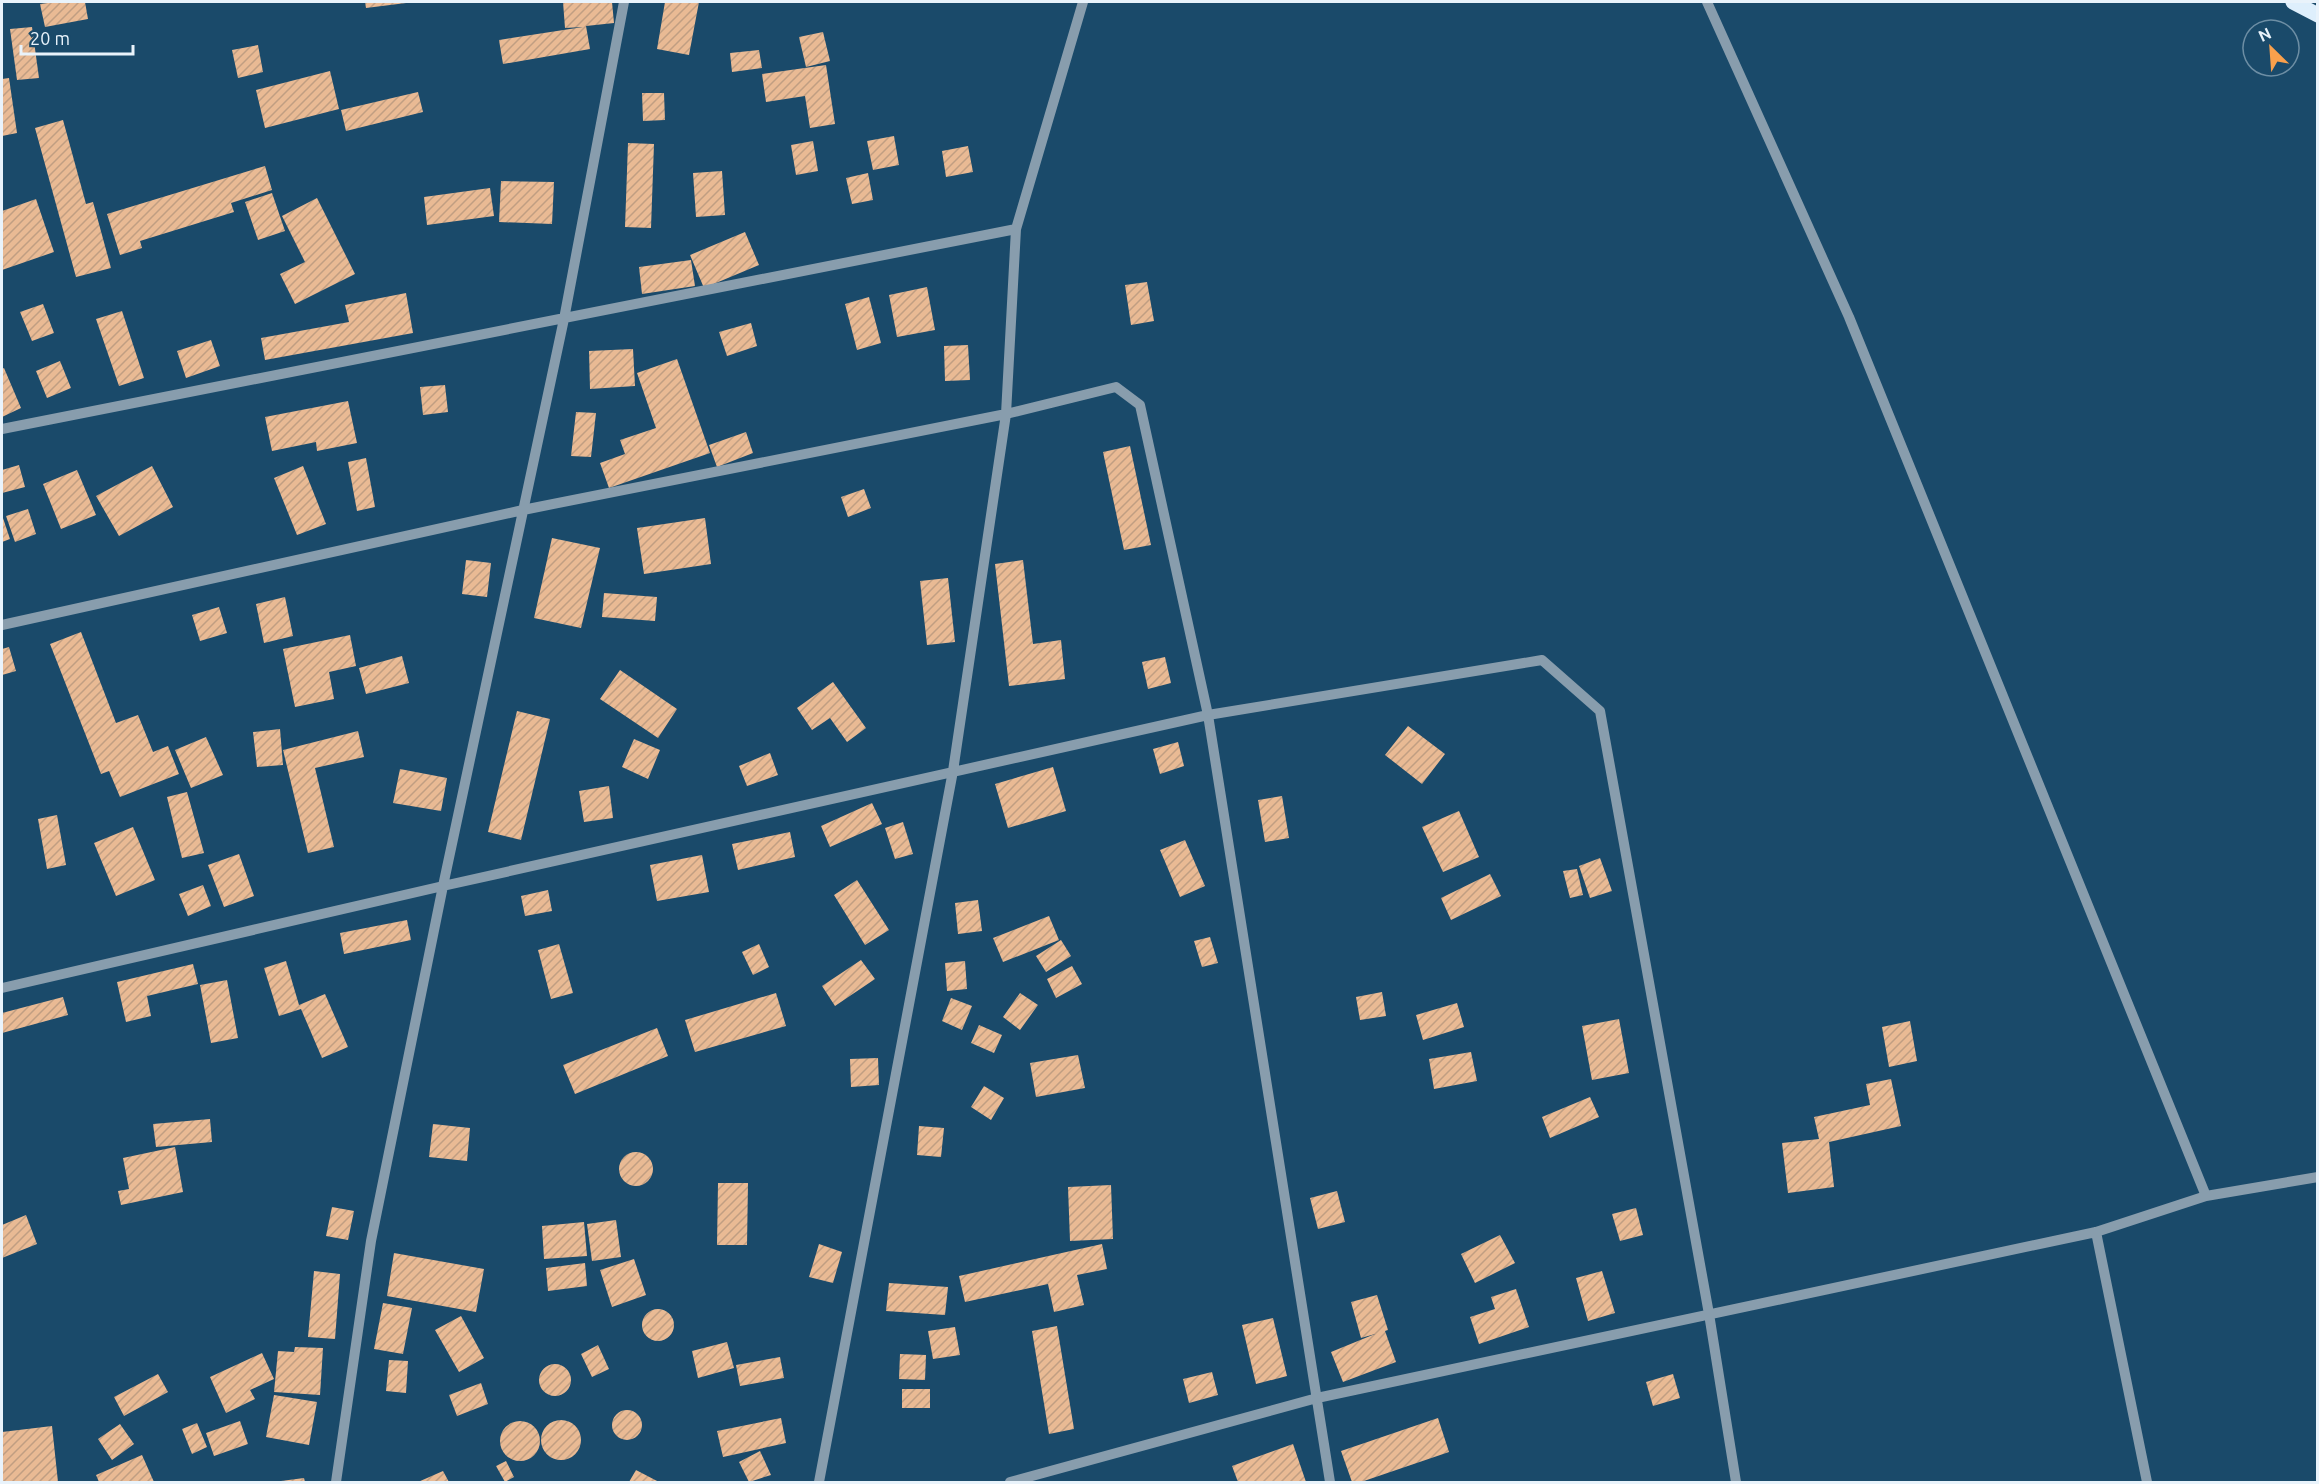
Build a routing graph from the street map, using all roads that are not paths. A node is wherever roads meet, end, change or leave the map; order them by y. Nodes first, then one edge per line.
1 (624, 2) edge
2 (1083, 2) edge
3 (1707, 2) edge
4 (2293, 2) edge
5 (2318, 15) edge
6 (1016, 228) junction
7 (564, 319) junction
8 (1006, 414) junction
9 (2, 429) edge
10 (523, 510) junction
11 (2, 625) edge
12 (1208, 715) junction
13 (953, 771) junction
14 (443, 886) junction
15 (2, 988) edge
16 (2318, 1177) edge
17 (2206, 1196) junction
18 (2096, 1232) junction
19 (1709, 1314) junction
20 (1317, 1398) junction
21 (336, 1482) edge
22 (819, 1482) edge
23 (1010, 1482) edge
24 (1330, 1482) edge
25 (1736, 1482) edge
26 (2147, 1482) edge

1 - 7 street
2 - 6 street
3 - 17 street
4 - 5 main road
6 - 7 street
6 - 8 street
7 - 9 street
7 - 10 street
8 - 10 street
8 - 12 street
8 - 13 street
10 - 11 street
10 - 14 street
12 - 13 street
12 - 19 street
12 - 20 street
13 - 14 street
13 - 22 street
14 - 15 street
14 - 21 street
16 - 17 street
17 - 18 street
18 - 19 street
18 - 26 street
19 - 20 street
19 - 25 street
20 - 23 street
20 - 24 street

